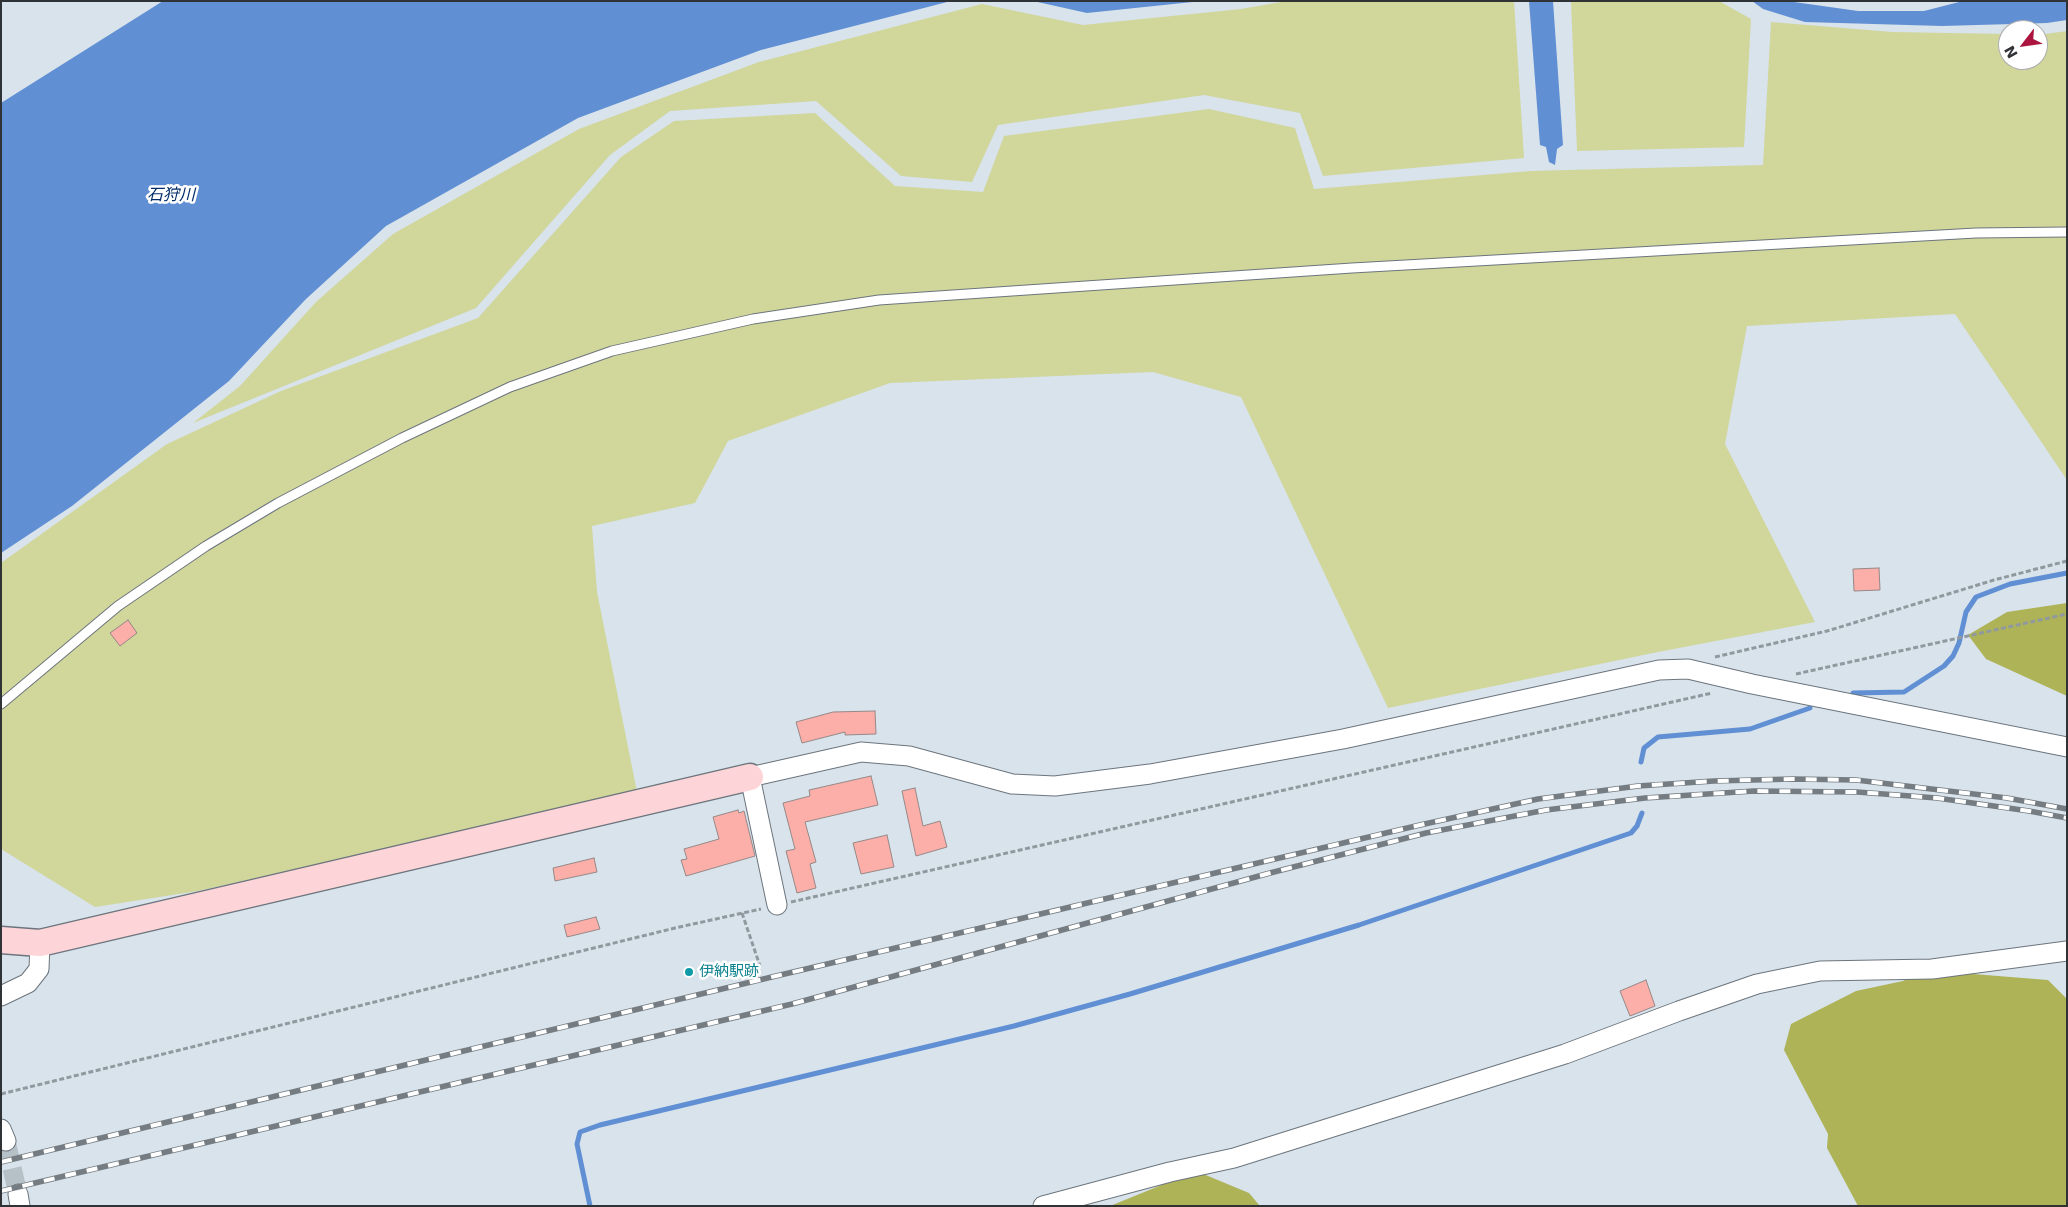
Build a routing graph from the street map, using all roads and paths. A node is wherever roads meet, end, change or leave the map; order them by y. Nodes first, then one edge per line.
1 (2067, 232) edge
2 (2067, 561) edge
3 (2067, 614) edge
4 (1688, 669) junction
5 (1790, 675) dead end
6 (1713, 693) dead end
7 (1, 704) edge
8 (2067, 747) edge
9 (750, 777) junction
10 (778, 905) junction
11 (742, 913) junction
12 (1, 940) edge
13 (40, 944) junction
14 (2067, 951) edge
15 (760, 966) dead end
16 (1, 996) edge
17 (1, 1094) edge
18 (1043, 1206) edge

1 - 7 lane
2 - 4 path
3 - 5 path
4 - 8 street
4 - 9 street
6 - 10 path
9 - 10 street
9 - 13 street
10 - 11 path
11 - 15 path
11 - 17 path
12 - 13 street
13 - 16 street
14 - 18 street

